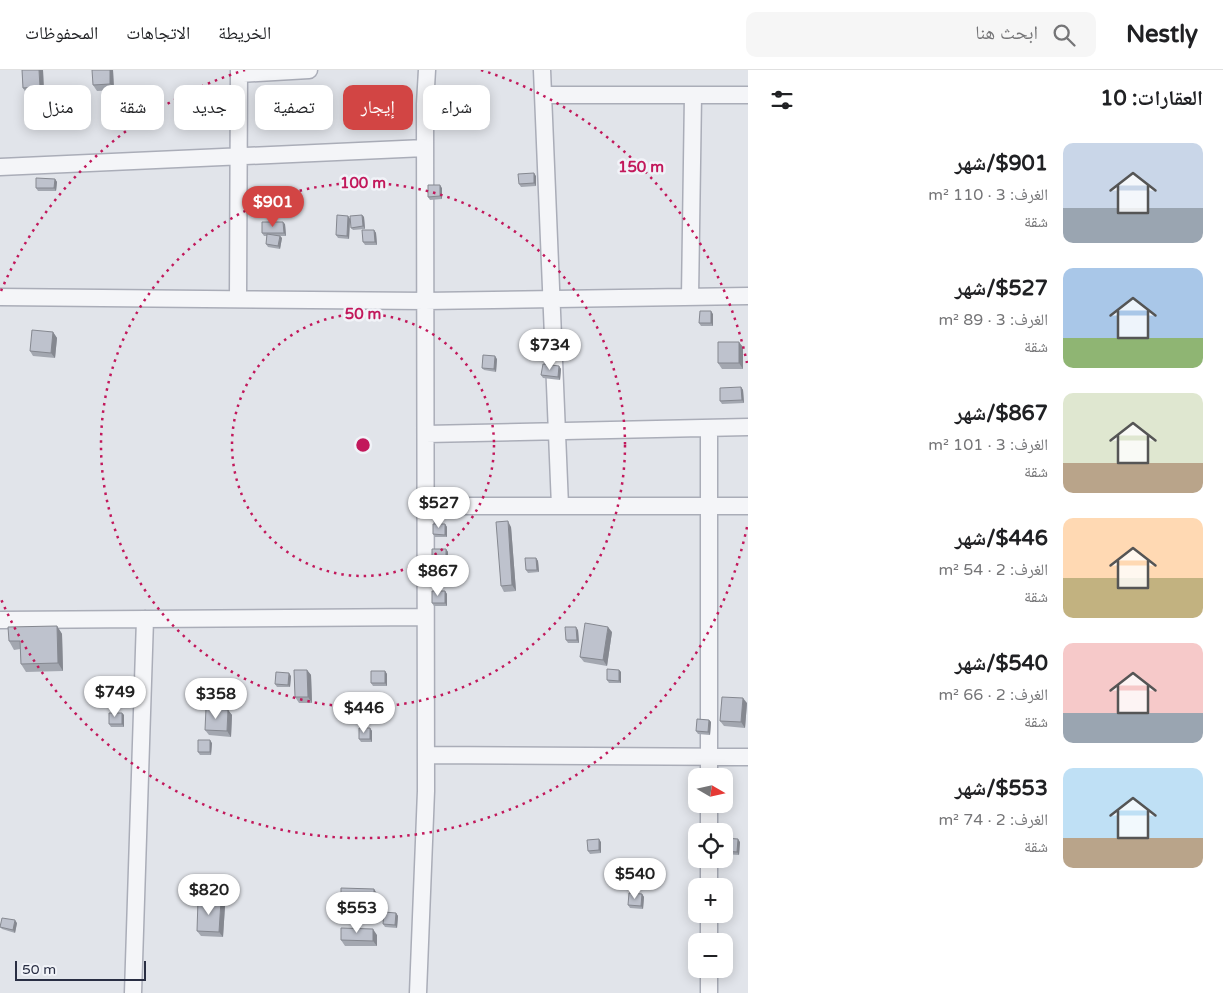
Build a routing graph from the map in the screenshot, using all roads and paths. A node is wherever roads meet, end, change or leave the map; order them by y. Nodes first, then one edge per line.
1 (309, 70) edge
2 (428, 70) edge
3 (542, 70) edge
4 (239, 72) edge
5 (543, 95) junction
6 (693, 95) junction
7 (748, 95) edge
8 (425, 148) junction
9 (239, 156) junction
10 (0, 167) edge
11 (748, 296) edge
12 (0, 297) edge
13 (690, 297) junction
14 (238, 300) junction
15 (551, 300) junction
16 (425, 301) junction
17 (748, 427) edge
18 (709, 428) junction
19 (556, 431) junction
20 (426, 434) junction
21 (426, 506) junction
22 (560, 506) junction
23 (709, 506) junction
24 (748, 506) edge
25 (426, 618) junction
26 (145, 619) junction
27 (0, 620) edge
28 (426, 755) junction
29 (709, 757) junction
30 (748, 757) edge
31 (709, 768) edge
32 (709, 978) edge
33 (133, 993) edge
34 (418, 993) edge
35 (709, 993) edge

1 - 4 street
2 - 8 street
3 - 5 street
4 - 9 street
5 - 6 street
5 - 15 street
6 - 7 street
6 - 13 street
8 - 9 street
8 - 16 street
9 - 10 street
9 - 14 street
11 - 13 street
12 - 14 street
13 - 15 street
14 - 16 street
15 - 16 street
15 - 19 street
16 - 20 street
17 - 18 street
18 - 19 street
18 - 23 street
19 - 20 street
19 - 22 street
20 - 21 street
21 - 22 street
21 - 25 street
22 - 23 street
23 - 24 street
23 - 29 street
25 - 26 street
25 - 28 street
26 - 27 street
26 - 33 street
28 - 29 street
28 - 34 street
29 - 30 street
29 - 31 street
32 - 35 street

